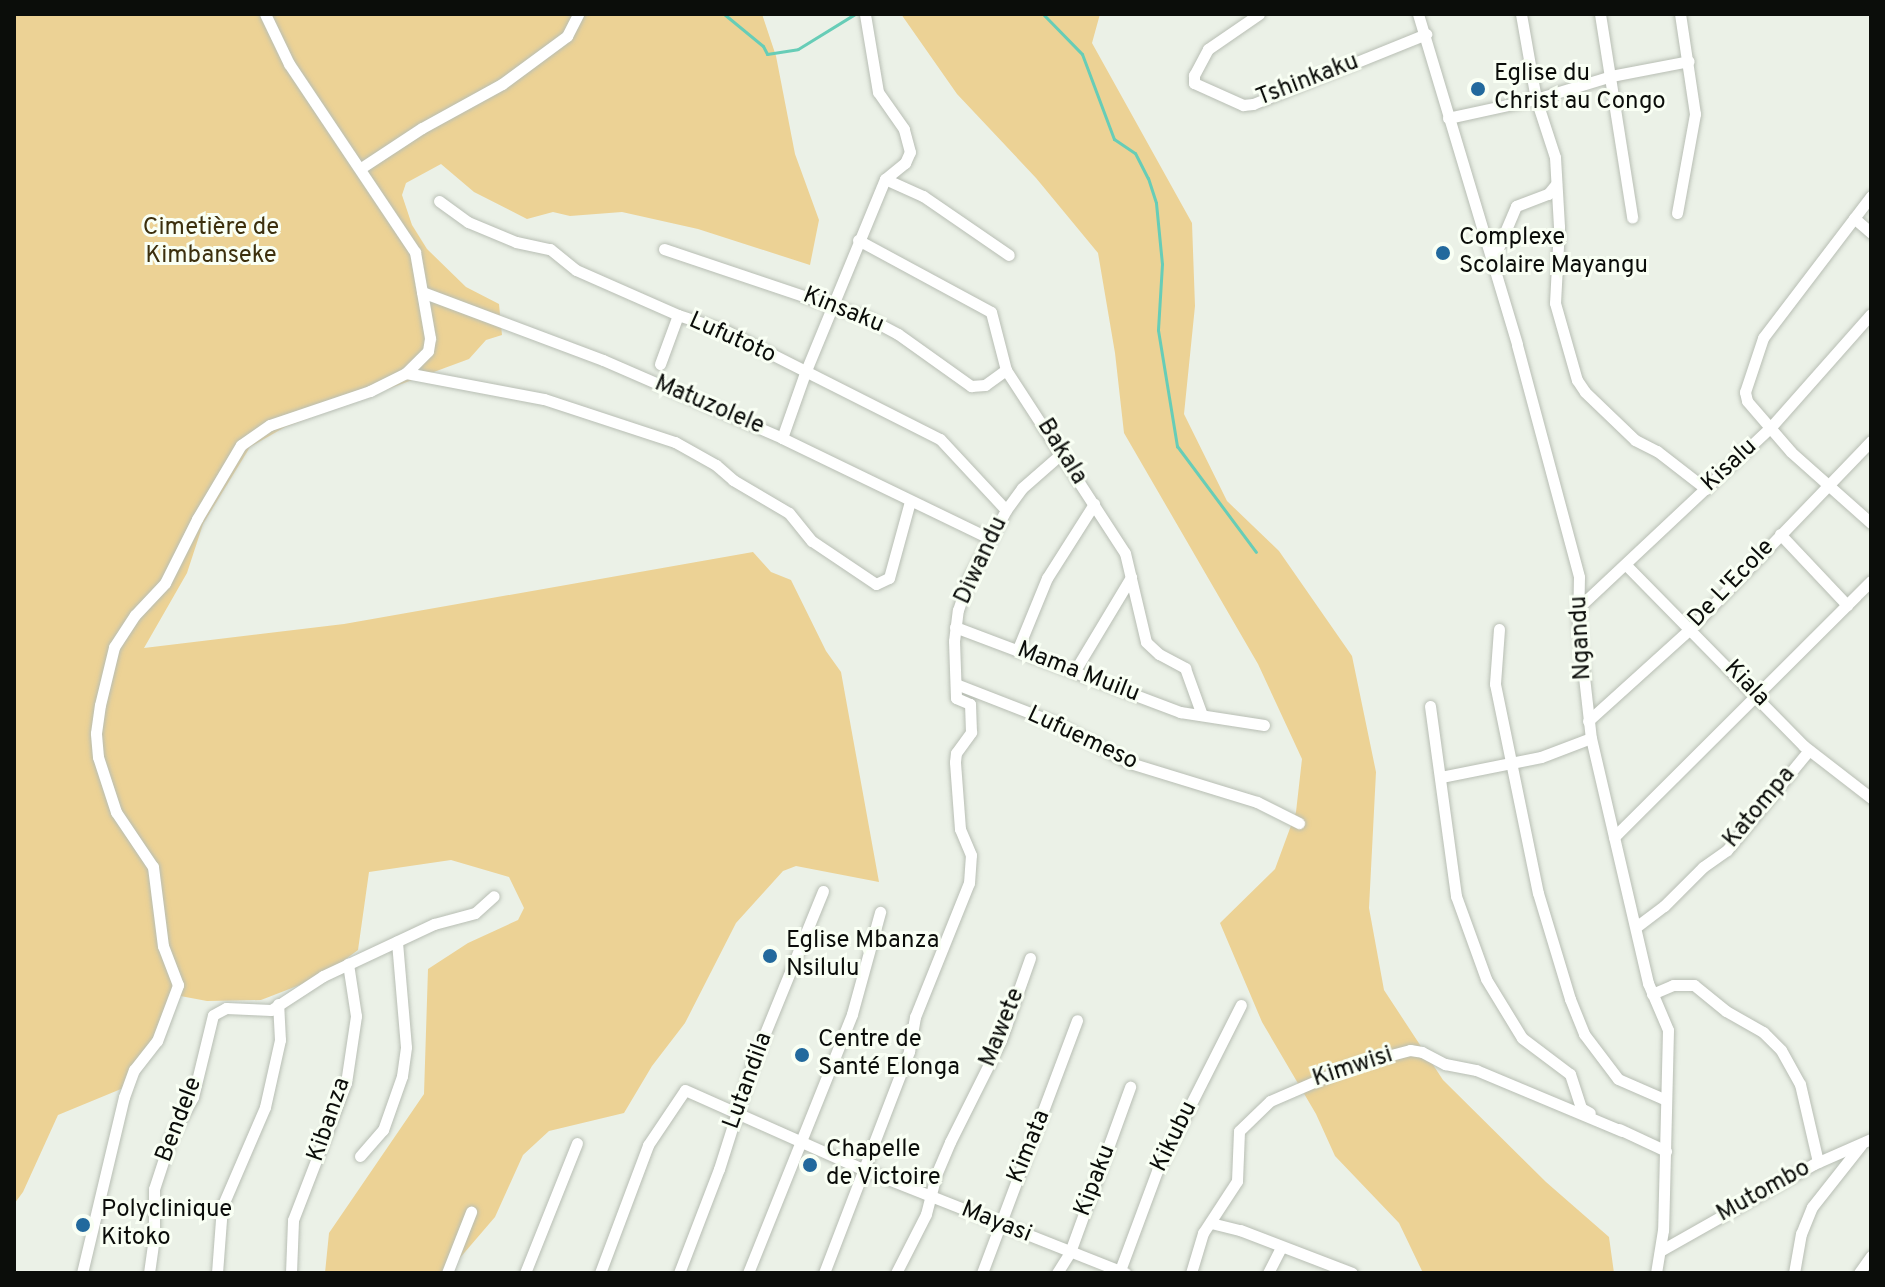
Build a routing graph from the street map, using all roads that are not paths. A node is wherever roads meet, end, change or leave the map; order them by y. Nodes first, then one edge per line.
1 (265, 14) edge
2 (578, 14) edge
3 (865, 14) edge
4 (1259, 14) edge
5 (1418, 14) edge
6 (1521, 14) edge
7 (1600, 14) edge
8 (1680, 14) edge
9 (1426, 34) junction
10 (1689, 61) junction
11 (1611, 76) junction
12 (1536, 99) junction
13 (1448, 118) junction
14 (361, 168) junction
15 (885, 179) junction
16 (1556, 184) junction
17 (1871, 196) edge
18 (439, 201) dead end
19 (1677, 213) dead end
20 (1632, 217) dead end
21 (1854, 218) junction
22 (1871, 233) edge
23 (858, 240) junction
24 (664, 249) dead end
25 (1009, 255) dead end
26 (1491, 266) junction
27 (422, 292) junction
28 (832, 306) junction
29 (1871, 314) edge
30 (678, 315) junction
31 (660, 364) dead end
32 (1006, 370) junction
33 (406, 373) junction
34 (805, 373) junction
35 (1770, 428) junction
36 (782, 438) junction
37 (1871, 441) edge
38 (1062, 453) junction
39 (1827, 483) junction
40 (1706, 489) junction
41 (910, 501) junction
42 (1094, 504) junction
43 (1006, 510) junction
44 (1871, 523) edge
45 (1780, 534) junction
46 (989, 538) junction
47 (1626, 565) junction
48 (1131, 577) junction
49 (1871, 581) edge
50 (1847, 605) junction
51 (1578, 608) junction
52 (955, 627) junction
53 (1691, 628) junction
54 (1499, 629) dead end
55 (1017, 651) junction
56 (1074, 672) junction
57 (956, 684) junction
58 (1758, 695) junction
59 (1430, 706) dead end
60 (1202, 715) junction
61 (1588, 721) junction
62 (1264, 725) dead end
63 (1591, 738) junction
64 (1809, 750) junction
65 (1510, 763) junction
66 (1441, 777) junction
67 (1871, 798) edge
68 (1299, 823) dead end
69 (1614, 837) junction
70 (823, 891) dead end
71 (494, 896) dead end
72 (880, 912) dead end
73 (1636, 927) junction
74 (397, 941) junction
75 (1030, 958) dead end
76 (348, 964) junction
77 (1652, 994) junction
78 (278, 1004) junction
79 (1241, 1005) dead end
80 (1077, 1020) dead end
81 (1130, 1087) dead end
82 (1664, 1099) junction
83 (737, 1111) junction
84 (1622, 1131) junction
85 (800, 1140) junction
86 (1866, 1142) edge
87 (577, 1143) dead end
88 (1666, 1151) junction
89 (360, 1156) dead end
90 (1818, 1162) junction
91 (865, 1170) junction
92 (932, 1197) junction
93 (471, 1212) dead end
94 (1211, 1223) junction
95 (1000, 1224) junction
96 (1281, 1248) junction
97 (1660, 1251) junction
98 (1070, 1252) junction
99 (1871, 1256) edge
100 (1329, 1269) edge
101 (1121, 1272) edge
102 (82, 1273) edge
103 (149, 1273) edge
104 (217, 1273) edge
105 (291, 1273) edge
106 (447, 1273) edge
107 (525, 1273) edge
108 (600, 1273) edge
109 (679, 1273) edge
110 (748, 1273) edge
111 (824, 1273) edge
112 (896, 1273) edge
113 (982, 1273) edge
114 (1057, 1273) edge
115 (1191, 1273) edge
116 (1268, 1273) edge
117 (1352, 1273) edge
118 (1656, 1273) edge
119 (1794, 1273) edge
120 (1859, 1273) edge

1 - 14 street
2 - 14 street
3 - 15 street
4 - 9 street, Tshinkaku
5 - 9 street, Ngandu
6 - 12 street
7 - 11 street
8 - 10 street
9 - 13 street, Ngandu
10 - 11 street
10 - 19 street
11 - 12 street
11 - 20 street
12 - 13 street
12 - 16 street
13 - 26 street, Ngandu
14 - 27 street
15 - 23 street
15 - 25 street
16 - 26 street
16 - 40 street
17 - 21 street
18 - 30 street, Lufutoto
21 - 22 street
21 - 35 street
23 - 28 street
23 - 32 street, Bakala
24 - 28 street, Kinsaku
26 - 51 street, Ngandu
27 - 33 street
27 - 36 street, Matuzolele
28 - 32 street, Kinsaku
28 - 34 street
29 - 35 street, Kisalu
30 - 31 street
30 - 34 street, Lufutoto
32 - 38 street, Bakala
33 - 41 street
33 - 102 street
34 - 36 street
34 - 43 street, Lufutoto
35 - 39 street
35 - 40 street, Kisalu
36 - 41 street, Matuzolele
37 - 39 street, De L'Ecole
38 - 42 street, Bakala
38 - 43 street, Diwandu
39 - 44 street
39 - 45 street, De L'Ecole
40 - 47 street, Kisalu
41 - 46 street, Matuzolele
42 - 48 street, Bakala
42 - 55 street
43 - 46 street, Diwandu
45 - 50 street
45 - 53 street, De L'Ecole
46 - 52 street, Diwandu
47 - 51 street, Kisalu
47 - 53 street, Kiala
48 - 56 street
48 - 60 street, Bakala
49 - 50 street
50 - 58 street
51 - 61 street, Ngandu
52 - 55 street, Mama Muilu
52 - 57 street, Diwandu
53 - 58 street, Kiala
53 - 61 street, De L'Ecole
54 - 65 street
55 - 56 street, Mama Muilu
56 - 60 street, Mama Muilu
57 - 68 street, Lufuemeso
57 - 91 street, Diwandu
58 - 64 street, Kiala
58 - 69 street
59 - 66 street
60 - 62 street, Mama Muilu
61 - 63 street, Ngandu
63 - 65 street
63 - 69 street, Ngandu
64 - 67 street, Kiala
64 - 73 street, Katompa
65 - 66 street
65 - 82 street
66 - 84 street
69 - 73 street, Ngandu
70 - 83 street, Lutandila
71 - 74 street
72 - 85 street
73 - 77 street, Ngandu
74 - 76 street
74 - 89 street
75 - 92 street, Mawete
76 - 78 street
76 - 105 street, Kibanza
77 - 82 street, Ngandu
77 - 90 street
78 - 103 street, Bendele
78 - 104 street
79 - 101 street, Kikubu
80 - 95 street, Kimata
81 - 98 street, Kipaku
82 - 88 street, Ngandu
83 - 85 street, Mayasi
83 - 108 street, Mayasi
83 - 109 street, Lutandila
84 - 88 street
84 - 94 street, Kimwisi
85 - 91 street, Mayasi
85 - 110 street
86 - 90 street, Mutombo
86 - 119 street
87 - 107 street
88 - 97 street, Ngandu
90 - 97 street, Mutombo
91 - 92 street, Mayasi
91 - 111 street
92 - 95 street, Mayasi
92 - 112 street, Mawete
93 - 106 street
94 - 96 street
94 - 115 street, Kimwisi
95 - 98 street, Mayasi
95 - 113 street, Kimata
96 - 100 street
96 - 116 street
97 - 118 street, Ngandu
98 - 101 street, Mayasi
98 - 114 street, Kipaku
99 - 120 street
100 - 117 street

